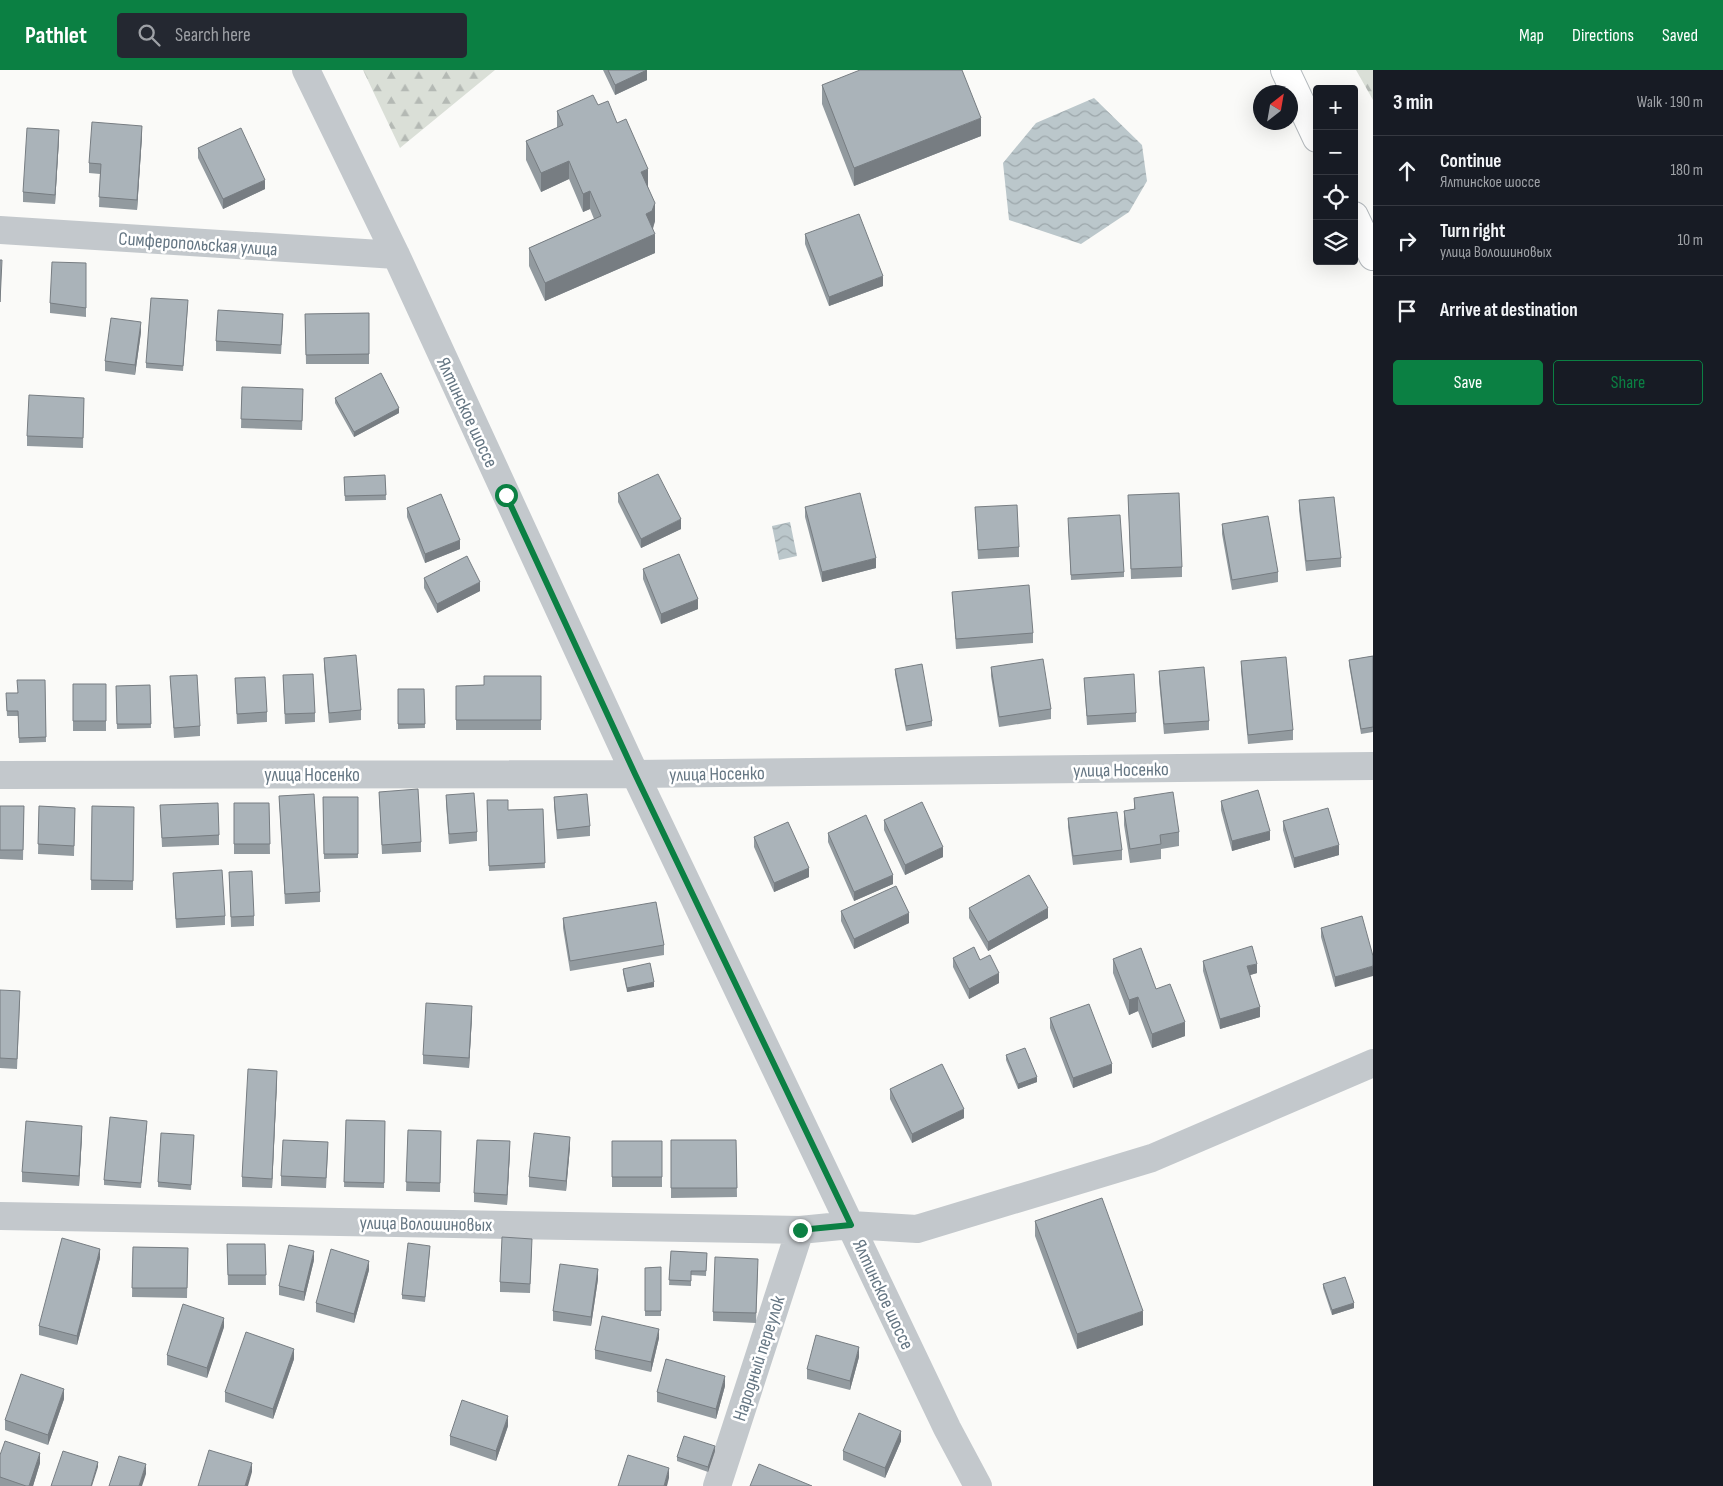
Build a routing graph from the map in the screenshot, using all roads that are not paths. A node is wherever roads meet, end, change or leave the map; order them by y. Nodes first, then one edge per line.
1 (306, 70) edge
2 (1284, 70) edge
3 (1313, 130) edge
4 (1356, 220) edge
5 (0, 230) edge
6 (396, 255) junction
7 (1373, 256) edge
8 (1373, 766) edge
9 (635, 774) junction
10 (0, 775) edge
11 (1373, 1063) edge
12 (0, 1216) edge
13 (851, 1225) junction
14 (800, 1230) junction
15 (717, 1486) edge
16 (978, 1486) edge

1 - 6 street, Ялтинское шоссе
2 - 3 main road
4 - 7 main road
5 - 6 street, Симферопольская улица
6 - 9 street, Ялтинское шоссе
8 - 9 street, улица Носенко
9 - 10 street, улица Носенко
9 - 13 street, Ялтинское шоссе
11 - 13 street, улица Волошиновых
12 - 14 street, улица Волошиновых
13 - 14 street, улица Волошиновых
13 - 16 street, Ялтинское шоссе
14 - 15 street, Народный переулок

